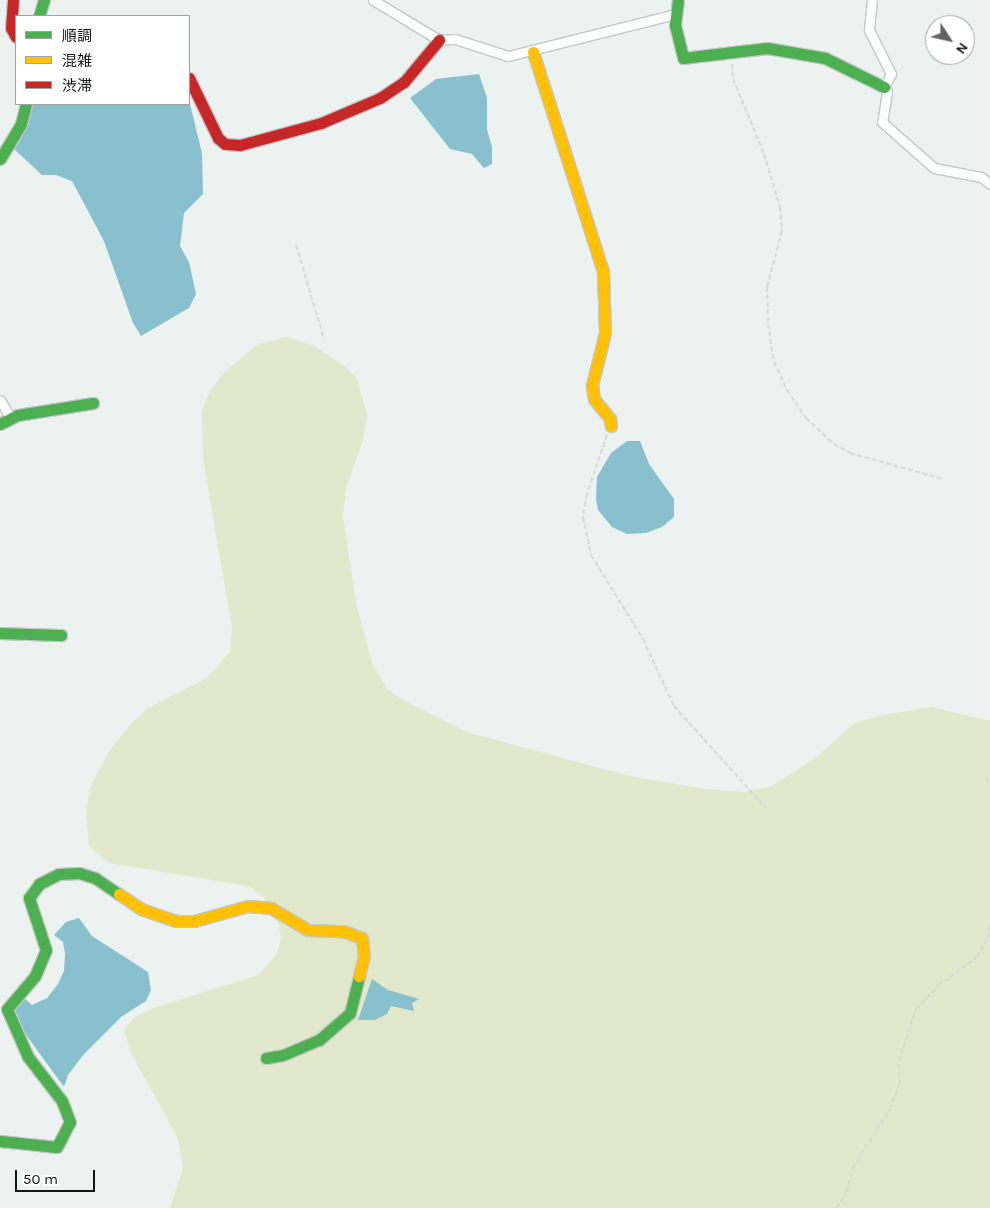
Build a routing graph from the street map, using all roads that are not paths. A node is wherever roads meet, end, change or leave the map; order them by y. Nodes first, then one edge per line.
1 (13, 0) edge
2 (44, 0) edge
3 (373, 0) edge
4 (678, 0) edge
5 (872, 0) edge
6 (675, 14) junction
7 (39, 15) edge
8 (15, 36) edge
9 (439, 40) junction
10 (533, 52) junction
11 (190, 80) edge
12 (884, 87) junction
13 (26, 105) edge
14 (0, 159) edge
15 (990, 184) edge
16 (0, 400) edge
17 (94, 403) dead end
18 (11, 418) junction
19 (0, 424) edge
20 (611, 426) road end
21 (0, 633) edge
22 (62, 635) dead end
23 (266, 1058) dead end
24 (0, 1141) edge

1 - 8 street
2 - 7 street
3 - 9 street
4 - 6 street
5 - 12 street
6 - 10 street
6 - 12 street
9 - 10 street
9 - 11 street
10 - 20 street
12 - 15 street
13 - 14 street
16 - 18 street
17 - 18 street
18 - 19 street
21 - 22 street
23 - 24 street

